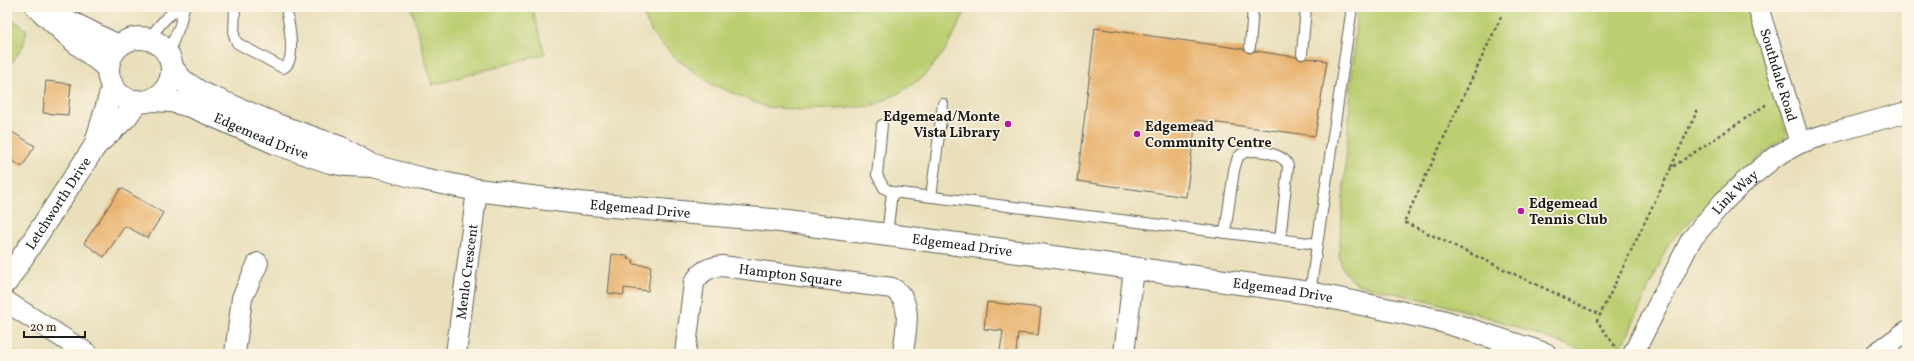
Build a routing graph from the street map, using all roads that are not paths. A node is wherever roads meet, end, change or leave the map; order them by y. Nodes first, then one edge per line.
1 (38, 7) edge
2 (180, 7) edge
3 (184, 7) edge
4 (235, 7) edge
5 (286, 7) edge
6 (1253, 7) edge
7 (1306, 7) edge
8 (1352, 7) edge
9 (1758, 7) edge
10 (148, 39) junction
11 (118, 46) junction
12 (1250, 47) dead end
13 (1302, 54) dead end
14 (170, 61) junction
15 (111, 77) junction
16 (144, 100) junction
17 (943, 104) dead end
18 (1907, 112) edge
19 (882, 125) dead end
20 (1800, 143) junction
21 (95, 146) junction
22 (374, 166) junction
23 (476, 190) junction
24 (892, 192) junction
25 (931, 197) junction
26 (1225, 233) junction
27 (887, 235) junction
28 (1280, 240) junction
29 (1317, 244) junction
30 (258, 263) dead end
31 (1134, 269) junction
32 (7, 281) edge
33 (1310, 293) junction
34 (7, 302) edge
35 (1907, 331) edge
36 (1625, 351) edge
37 (88, 354) edge
38 (235, 354) edge
39 (456, 354) edge
40 (685, 354) edge
41 (903, 354) edge
42 (1124, 354) edge
43 (1545, 354) edge
44 (1876, 354) edge

1 - 11 street
1 - 15 street
2 - 10 lane
3 - 14 lane
4 - 5 lane
6 - 12 lane
7 - 13 lane
8 - 29 lane
9 - 20 street, Southdale Road
10 - 11 street
10 - 14 street
11 - 15 street
14 - 16 street
14 - 22 street, Edgemead Drive
15 - 16 street
15 - 21 street, Letchworth Drive
16 - 21 street, Letchworth Drive
16 - 22 street, Edgemead Drive
17 - 25 lane
18 - 20 street, Link Way
19 - 24 lane
20 - 36 street, Link Way
21 - 32 street, Letchworth Drive
22 - 23 street, Edgemead Drive
23 - 27 street, Edgemead Drive
23 - 39 street, Menlo Crescent
24 - 25 lane
24 - 27 lane
25 - 26 lane
26 - 28 lane
26 - 28 lane
27 - 31 street, Edgemead Drive
28 - 29 lane
29 - 33 lane
30 - 38 street
31 - 33 street, Edgemead Drive
31 - 42 street
33 - 43 street, Edgemead Drive
34 - 37 street
35 - 44 street
40 - 41 street, Hampton Square

